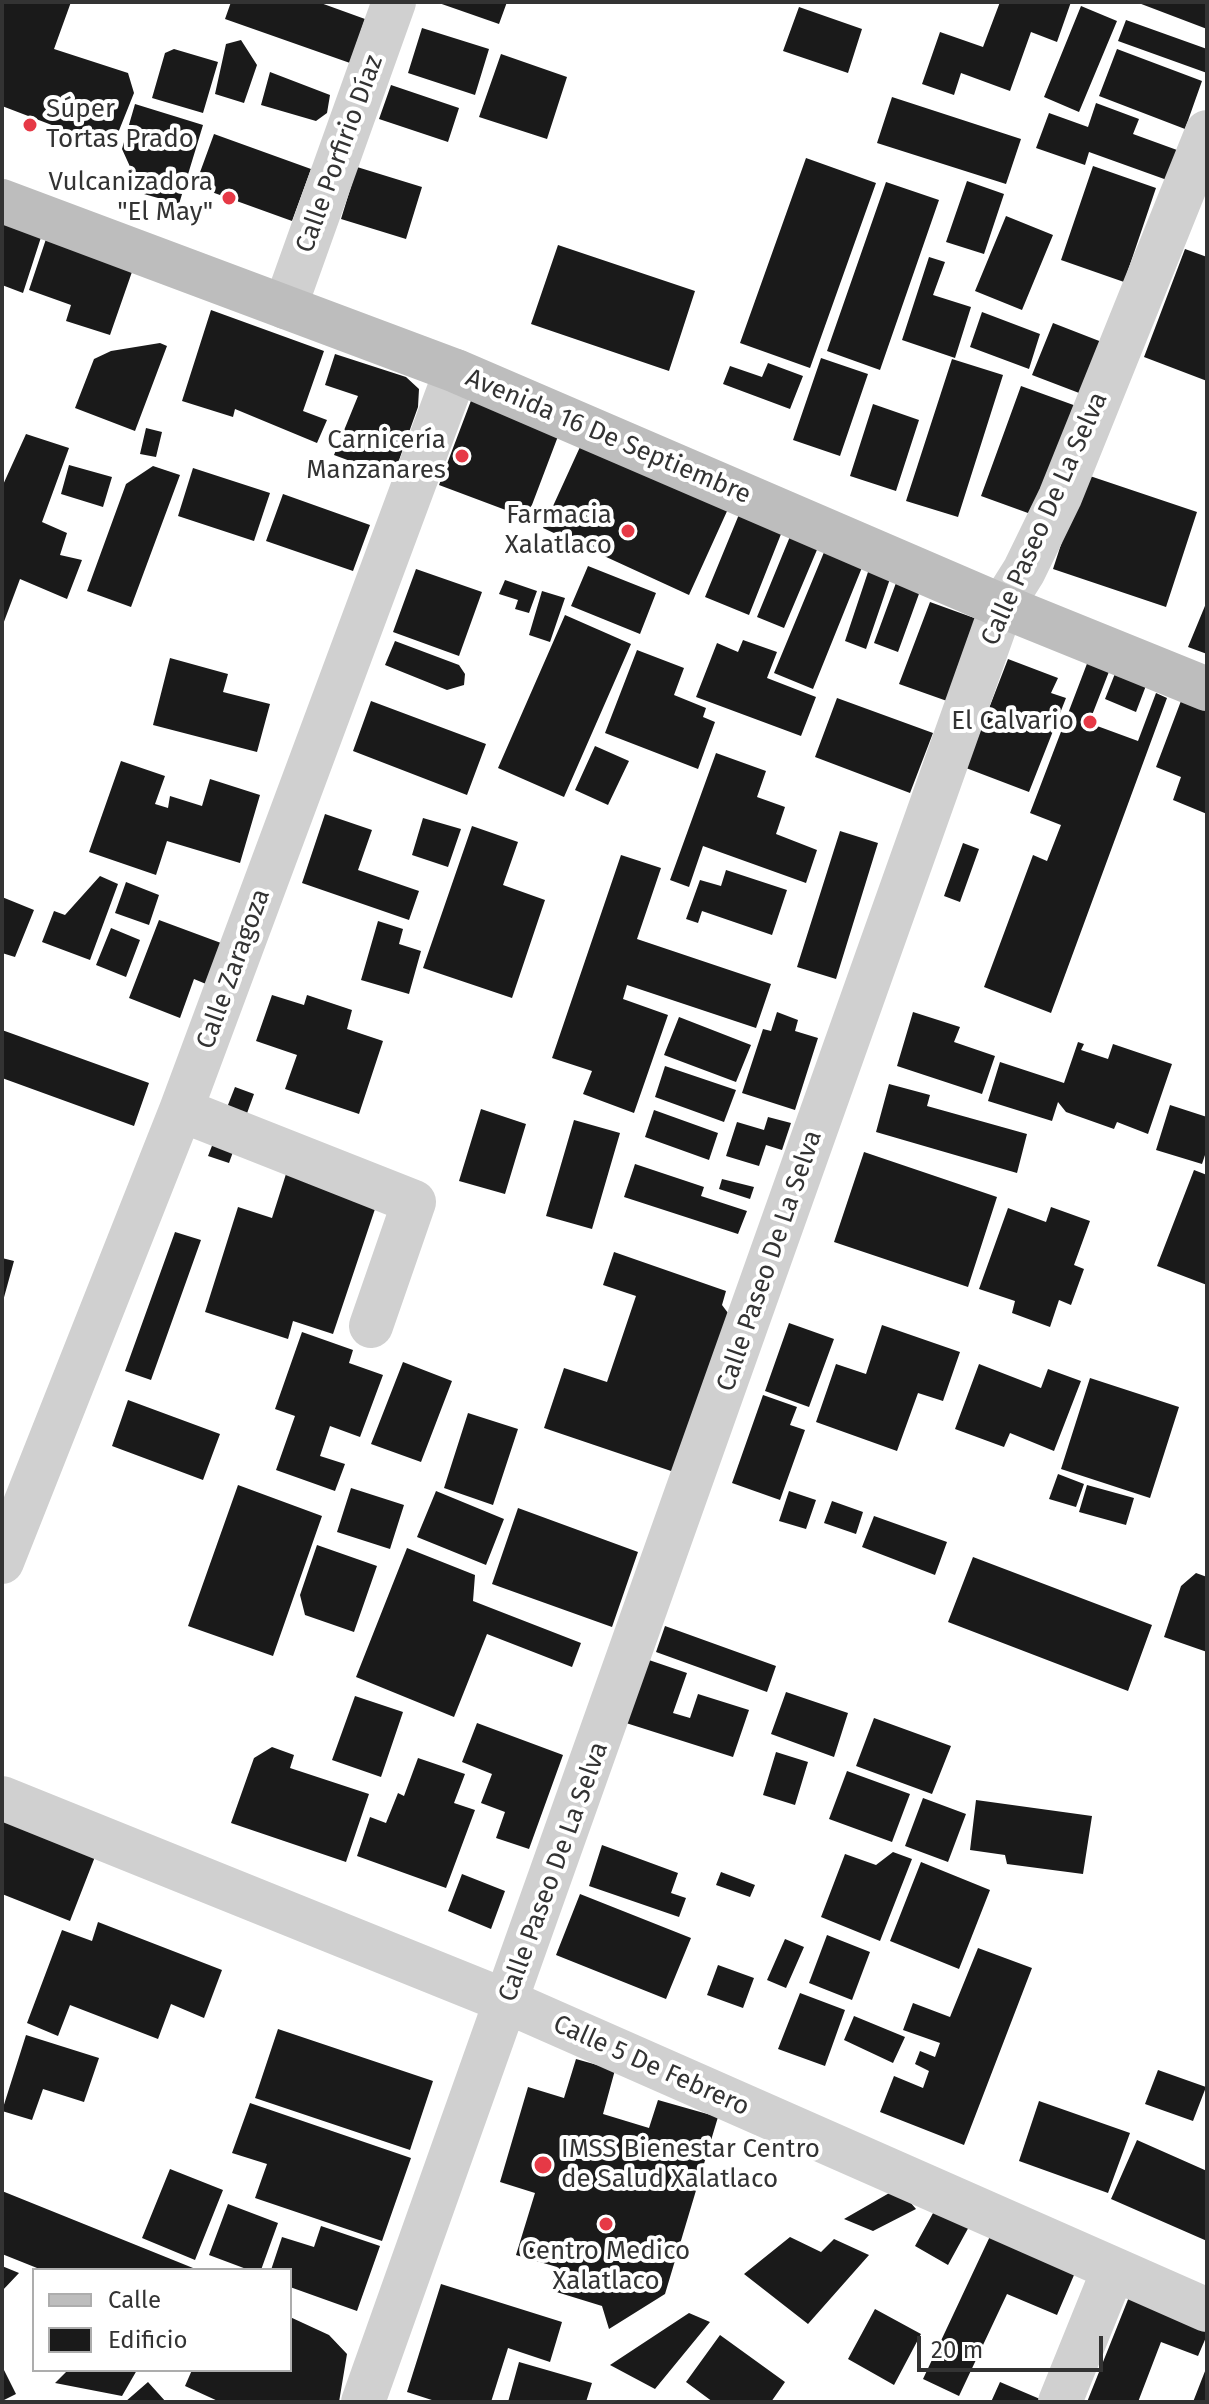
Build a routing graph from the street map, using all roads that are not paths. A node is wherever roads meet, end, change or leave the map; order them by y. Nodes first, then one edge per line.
1 (394, 2) edge
2 (1207, 132) edge
3 (2, 201) edge
4 (285, 307) junction
5 (456, 371) junction
6 (1002, 606) junction
7 (1207, 689) edge
8 (181, 1110) junction
9 (371, 1326) dead end
10 (2, 1562) edge
11 (2, 1798) edge
12 (508, 2002) junction
13 (1113, 2271) junction
14 (1207, 2310) edge
15 (363, 2402) edge
16 (1060, 2402) edge

1 - 4 street, Calle Porfirio Díaz
2 - 6 street, Calle Paseo De La Selva
3 - 4 main road, Avenida 16 De Septiembre
4 - 5 main road, Avenida 16 De Septiembre
5 - 6 main road, Avenida 16 De Septiembre
5 - 8 street, Calle Zaragoza
6 - 7 main road, Avenida 16 De Septiembre
6 - 12 street, Calle Paseo De La Selva
8 - 9 street
8 - 10 street, Calle Zaragoza
11 - 12 street, Calle 5 De Febrero
12 - 13 street, Calle 5 De Febrero
12 - 15 street, Calle Paseo De La Selva
13 - 14 street, Calle 5 De Febrero
13 - 16 street

